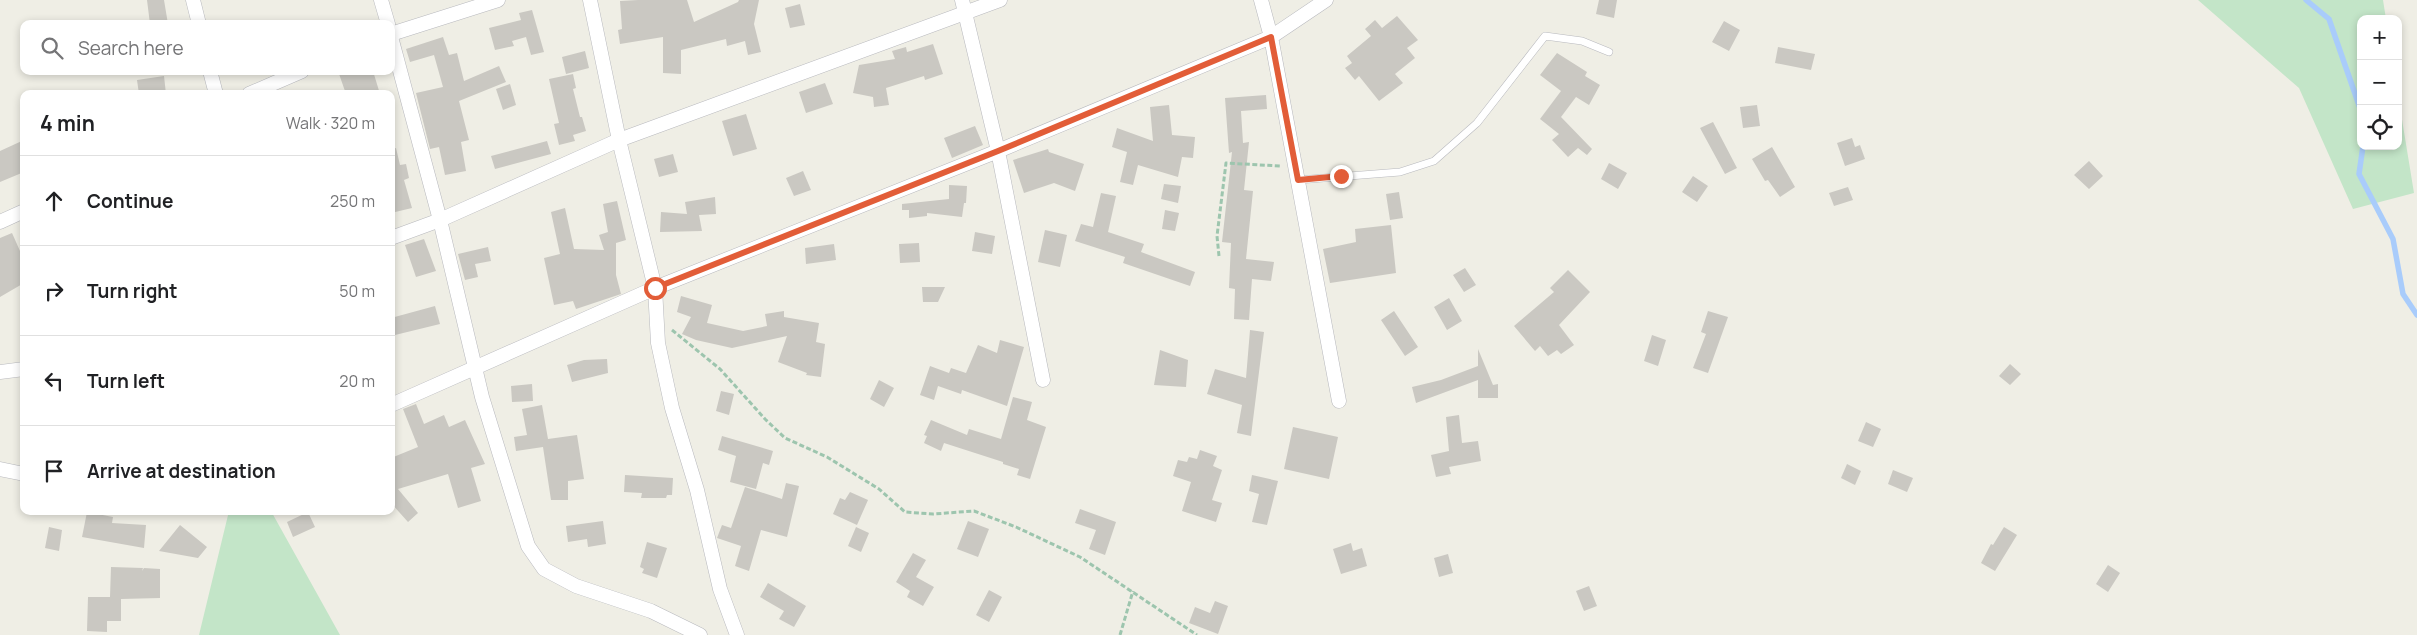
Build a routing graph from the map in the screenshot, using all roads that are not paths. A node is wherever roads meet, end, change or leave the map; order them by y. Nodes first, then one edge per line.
1 (193, 0) edge
2 (382, 0) edge
3 (498, 0) edge
4 (590, 0) edge
5 (1000, 0) edge
6 (1261, 0) edge
7 (1326, 0) edge
8 (964, 6) edge
9 (198, 20) edge
10 (387, 20) edge
11 (395, 34) edge
12 (1271, 37) junction
13 (395, 50) edge
14 (1609, 52) dead end
15 (211, 75) edge
16 (293, 75) edge
17 (215, 90) edge
18 (258, 90) edge
19 (619, 140) junction
20 (998, 151) junction
21 (1297, 174) junction
22 (20, 213) edge
23 (440, 220) junction
24 (0, 222) edge
25 (395, 237) edge
26 (655, 288) junction
27 (476, 368) junction
28 (20, 370) edge
29 (0, 372) edge
30 (1042, 380) dead end
31 (1340, 401) dead end
32 (395, 403) edge
33 (0, 470) edge
34 (20, 473) edge
35 (700, 635) edge
36 (737, 635) edge

1 - 9 street
2 - 10 street
3 - 11 street
4 - 19 street
5 - 8 street
6 - 12 street
7 - 12 street
8 - 19 street
8 - 20 street
12 - 20 street
12 - 21 street
13 - 23 street
14 - 21 lane
15 - 17 street
16 - 18 street
19 - 23 street
19 - 26 street
20 - 26 street
20 - 30 street
21 - 31 street
22 - 24 street
23 - 25 street
23 - 27 street
26 - 27 street
26 - 36 street
27 - 32 street
27 - 35 street
28 - 29 street
33 - 34 street

